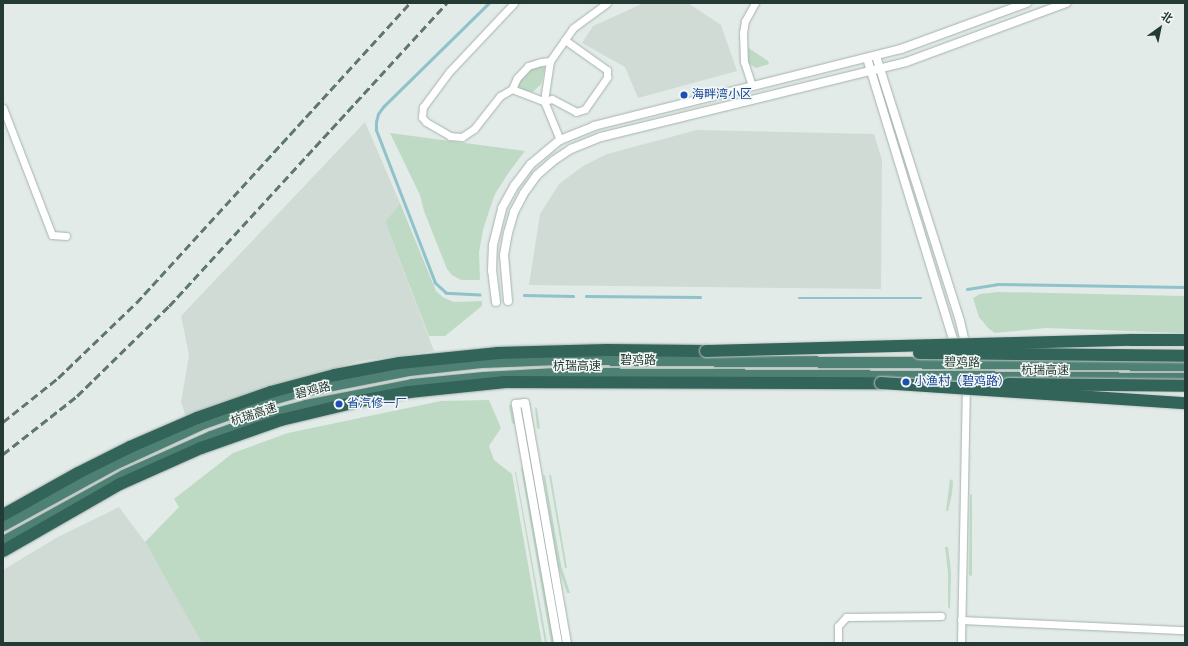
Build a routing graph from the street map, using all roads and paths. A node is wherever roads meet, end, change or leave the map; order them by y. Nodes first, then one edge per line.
1 (514, 3) edge
2 (607, 3) edge
3 (755, 3) edge
4 (1027, 3) edge
5 (1066, 3) edge
6 (565, 40) junction
7 (876, 56) junction
8 (867, 58) junction
9 (550, 61) junction
10 (880, 69) junction
11 (871, 72) junction
12 (752, 86) junction
13 (512, 89) junction
14 (544, 101) junction
15 (3, 108) edge
16 (560, 140) junction
17 (66, 236) dead end
18 (508, 301) joint
19 (496, 302) joint
20 (1185, 340) edge
21 (706, 351) junction
22 (1185, 356) edge
23 (958, 363) junction
24 (1185, 366) edge
25 (967, 376) junction
26 (1185, 378) edge
27 (881, 383) junction
28 (1185, 386) edge
29 (1185, 403) edge
30 (3, 515) edge
31 (3, 525) edge
32 (3, 542) edge
33 (3, 551) edge
34 (940, 616) dead end
35 (961, 620) junction
36 (1185, 630) edge
37 (558, 643) edge
38 (567, 643) edge
39 (838, 643) edge
40 (961, 643) edge

1 - 13 street
2 - 6 street
3 - 12 street
4 - 7 street
5 - 10 street
6 - 9 street
6 - 14 street
7 - 8 street
7 - 10 street
8 - 11 street
8 - 12 street
9 - 13 street
9 - 14 street
10 - 11 street
10 - 23 street
11 - 18 street
11 - 23 street
12 - 16 street
13 - 14 street
14 - 16 street
15 - 17 street
16 - 19 street
18 - 19 street
20 - 21 highway, bridge
21 - 22 highway, 杭瑞高速, bridge
21 - 30 highway, 杭瑞高速
23 - 24 highway, 碧鸡路
23 - 31 highway, 碧鸡路
25 - 26 highway, 碧鸡路
25 - 32 highway, 碧鸡路
25 - 35 street
27 - 28 highway, 杭瑞高速, bridge
27 - 29 highway, bridge
27 - 33 highway, 杭瑞高速
34 - 39 street
35 - 36 street
35 - 40 street
37 - 38 street

